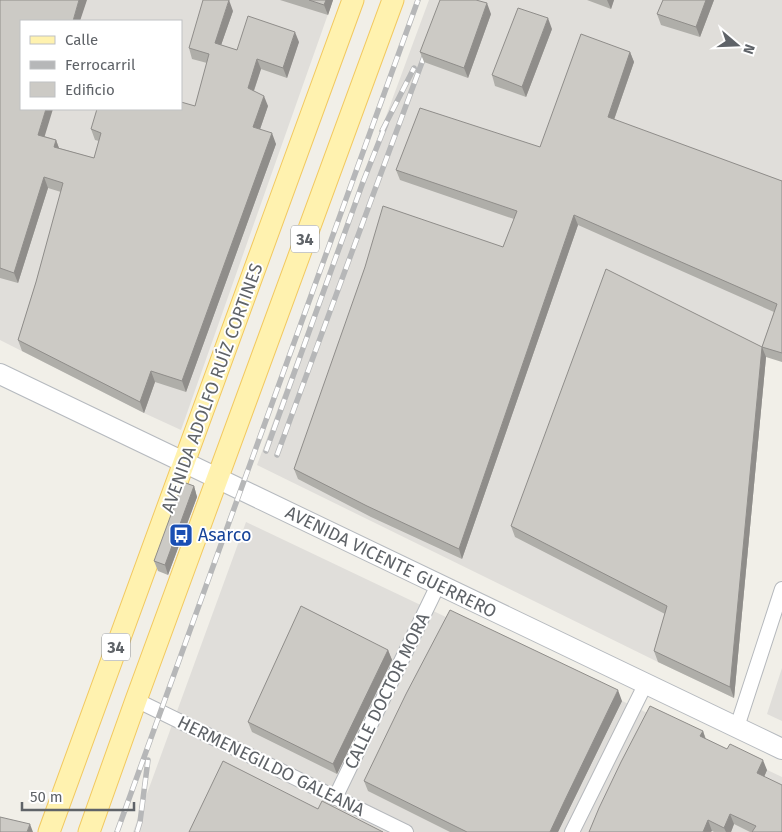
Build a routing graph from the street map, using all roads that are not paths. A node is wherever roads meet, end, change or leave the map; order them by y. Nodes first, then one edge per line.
1 (353, 0) edge
2 (392, 0) edge
3 (0, 374) edge
4 (185, 463) junction
5 (218, 478) junction
6 (438, 585) junction
7 (782, 589) edge
8 (646, 683) junction
9 (136, 700) junction
10 (737, 727) junction
11 (782, 749) edge
12 (335, 798) junction
13 (49, 832) edge
14 (89, 832) edge
15 (406, 832) edge
16 (572, 832) edge

1 - 4 main road, AVENIDA ADOLFO RUÍZ CORTINES / 34
2 - 5 main road, AVENIDA ADOLFO RUÍZ CORTINES / 34
3 - 4 main road, AVENIDA VICENTE GUERRERO
4 - 5 main road, AVENIDA VICENTE GUERRERO
4 - 13 main road, AVENIDA ADOLFO RUÍZ CORTINES / 34
5 - 6 main road, AVENIDA VICENTE GUERRERO
5 - 9 main road, AVENIDA ADOLFO RUÍZ CORTINES / 34
6 - 8 main road, AVENIDA VICENTE GUERRERO
6 - 12 street, CALLE DOCTOR MORA
7 - 10 street
8 - 10 main road, AVENIDA VICENTE GUERRERO
8 - 16 street
9 - 12 street, HERMENEGILDO GALEANA
9 - 14 main road, AVENIDA ADOLFO RUÍZ CORTINES / 34
10 - 11 main road, AVENIDA VICENTE GUERRERO
12 - 15 street, HERMENEGILDO GALEANA

